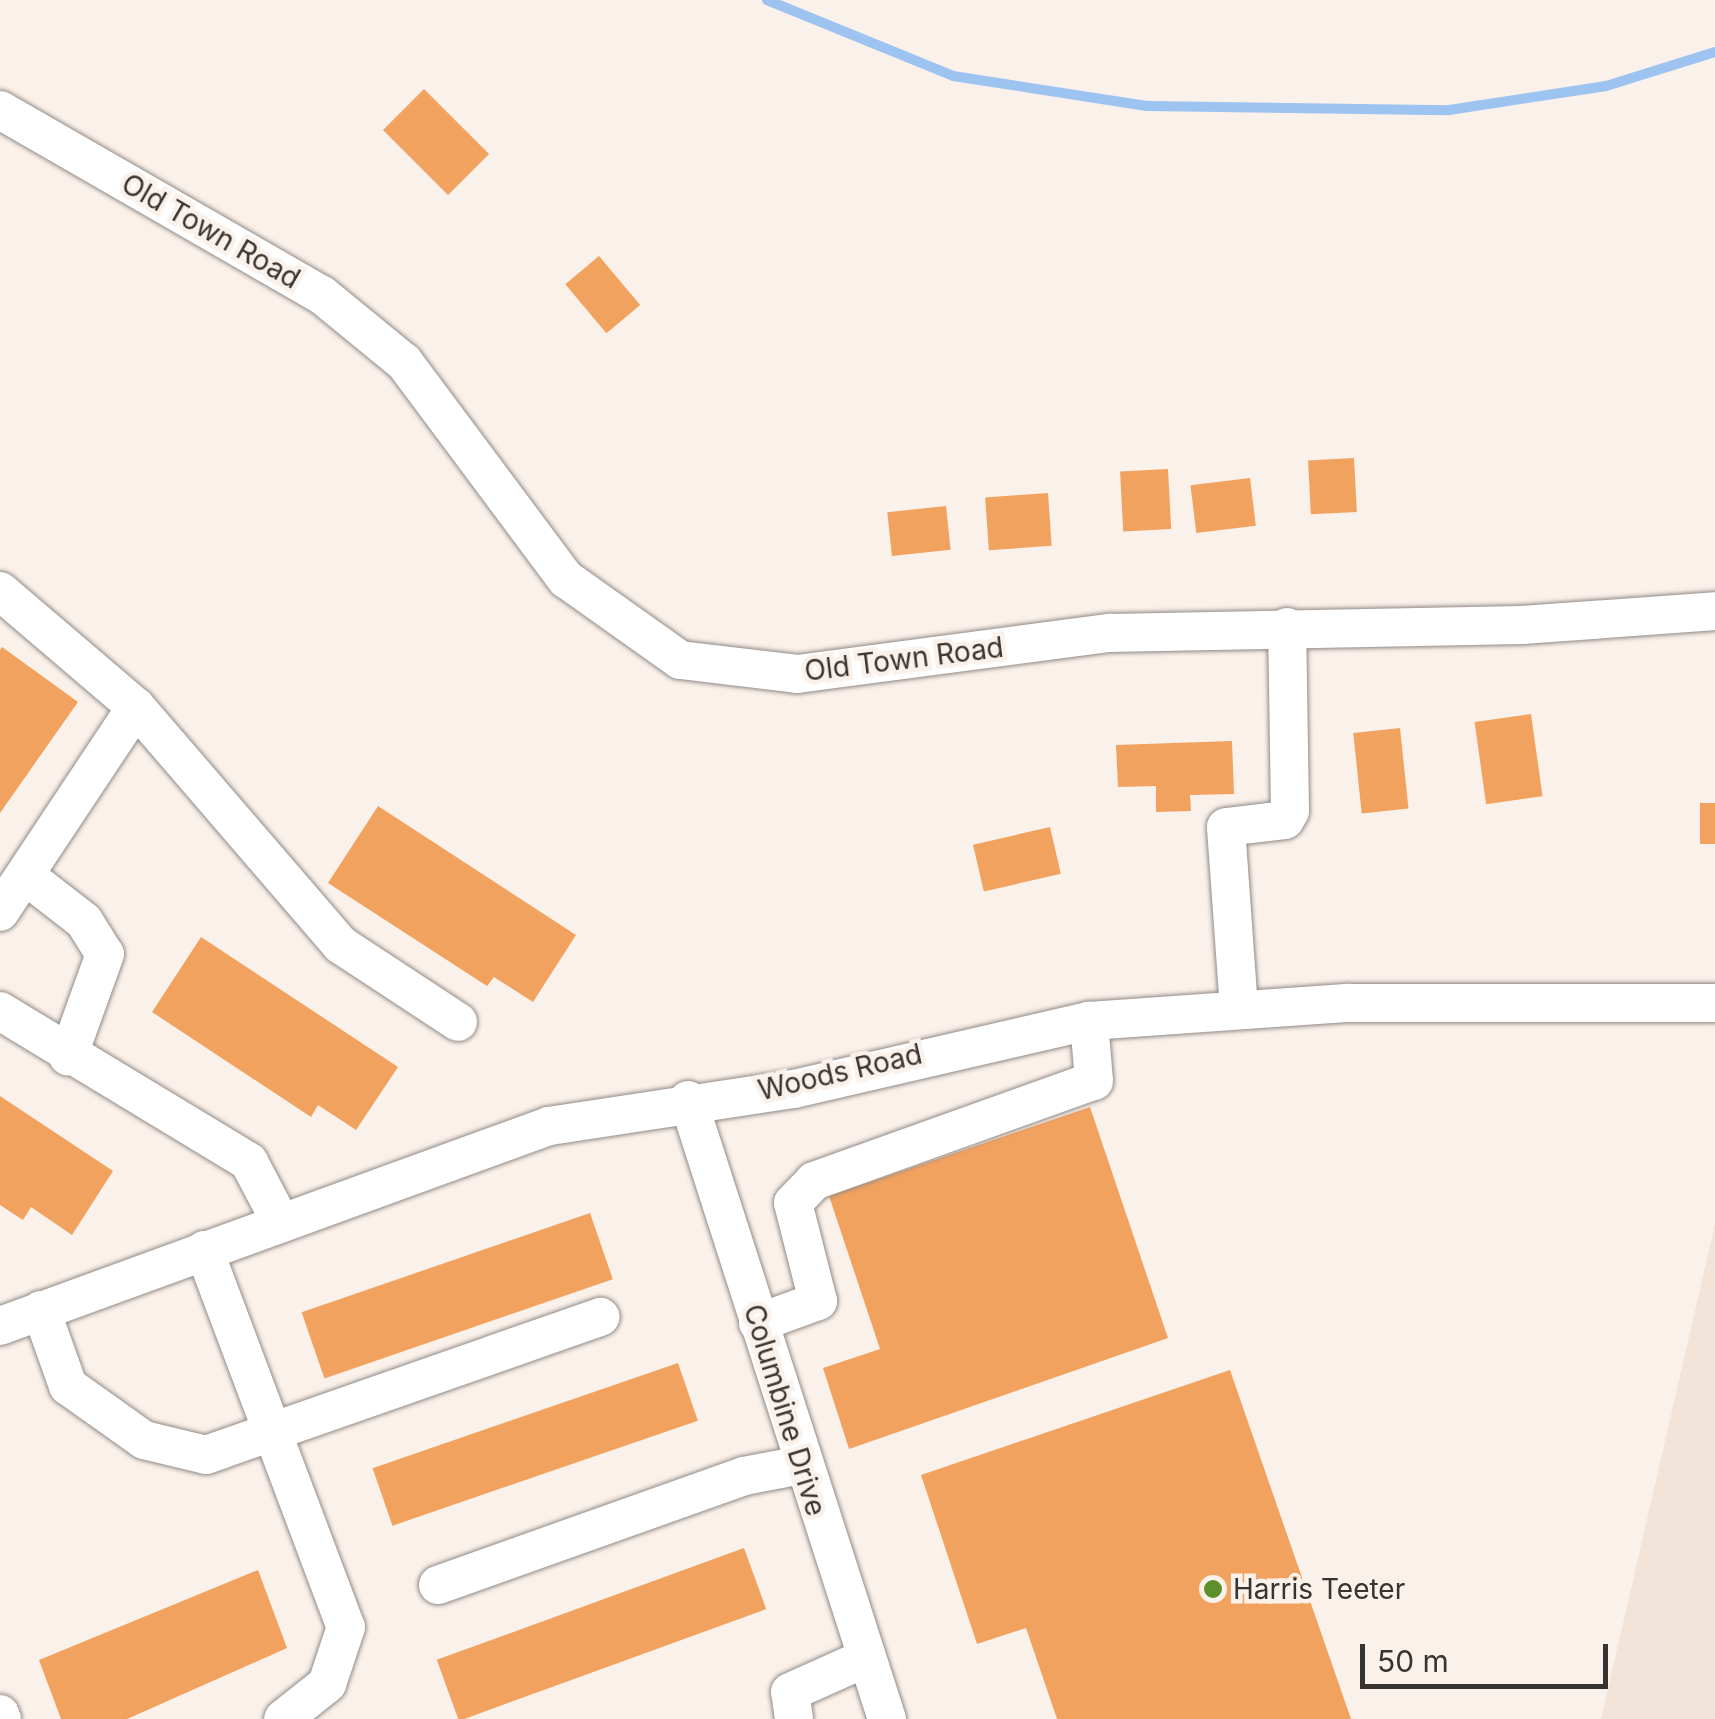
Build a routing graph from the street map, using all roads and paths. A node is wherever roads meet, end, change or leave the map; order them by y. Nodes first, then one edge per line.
1 (0, 110) edge
2 (0, 591) edge
3 (1715, 611) edge
4 (1287, 626) junction
5 (136, 707) junction
6 (26, 876) junction
7 (0, 912) edge
8 (1715, 1002) edge
9 (1239, 1009) junction
10 (0, 1012) edge
11 (1089, 1021) junction
12 (458, 1022) dead end
13 (68, 1056) junction
14 (688, 1100) junction
15 (281, 1222) junction
16 (204, 1250) junction
17 (41, 1310) junction
18 (602, 1317) dead end
19 (758, 1323) junction
20 (0, 1326) edge
21 (277, 1437) junction
22 (800, 1465) junction
23 (438, 1585) dead end
24 (866, 1658) junction
25 (283, 1719) edge
26 (794, 1719) edge
27 (888, 1719) edge

1 - 4 street, Old Town Road
2 - 5 street
3 - 4 street, Old Town Road
4 - 9 street
5 - 6 street
5 - 12 street
6 - 7 street
6 - 13 street
8 - 9 street, Woods Road
9 - 11 street, Woods Road
10 - 13 street
11 - 14 street, Woods Road
11 - 19 street
13 - 15 street
14 - 15 street, Woods Road
14 - 19 street, Columbine Drive
15 - 16 street, Woods Road
16 - 17 street, Woods Road
16 - 21 street
17 - 20 street, Woods Road
17 - 21 street
18 - 21 street
19 - 22 street, Columbine Drive
21 - 25 street
22 - 23 street
22 - 24 street, Columbine Drive
24 - 26 street
24 - 27 street, Columbine Drive

